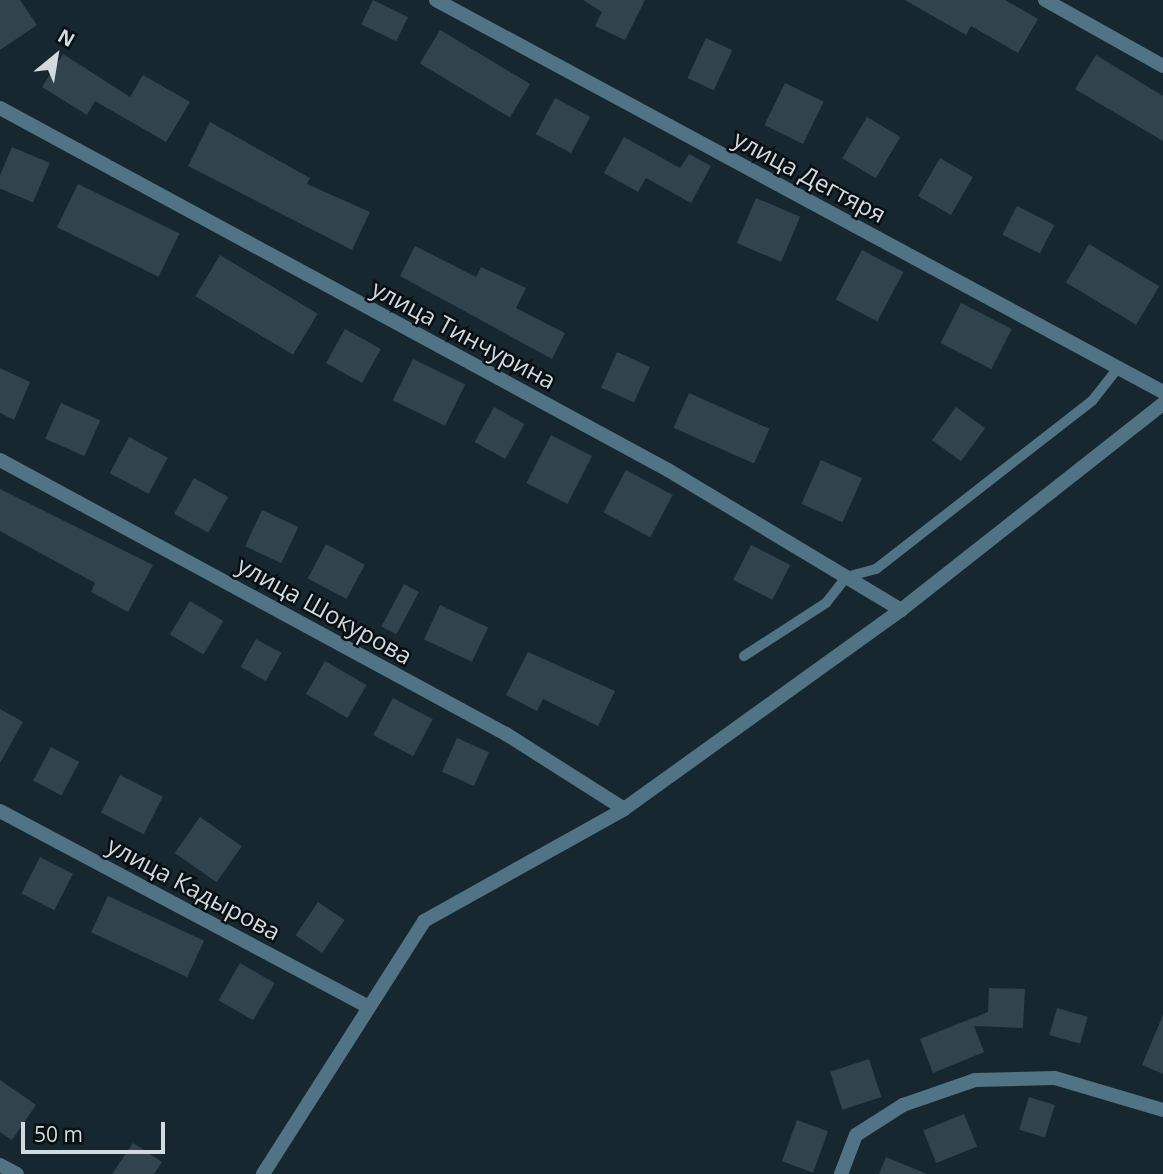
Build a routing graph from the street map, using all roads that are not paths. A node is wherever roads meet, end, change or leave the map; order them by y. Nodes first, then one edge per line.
1 (436, 0) edge
2 (1045, 0) edge
3 (1163, 66) edge
4 (0, 108) edge
5 (1118, 368) junction
6 (1163, 392) edge
7 (1163, 404) edge
8 (0, 460) edge
9 (846, 577) junction
10 (901, 610) junction
11 (744, 656) dead end
12 (624, 809) junction
13 (0, 811) edge
14 (367, 1006) junction
15 (1163, 1110) edge
16 (0, 1165) edge
17 (17, 1174) edge
18 (263, 1174) edge
19 (841, 1174) edge

1 - 5 street, улица Дегтяря
2 - 3 street
4 - 9 street, улица Тинчурина
5 - 6 street, улица Дегтяря
5 - 9 lane
7 - 10 street
8 - 12 street, улица Шокурова
9 - 10 street, улица Тинчурина
9 - 11 lane
10 - 12 street
12 - 14 street
13 - 14 street, улица Кадырова
14 - 18 street
15 - 19 street
16 - 17 street

